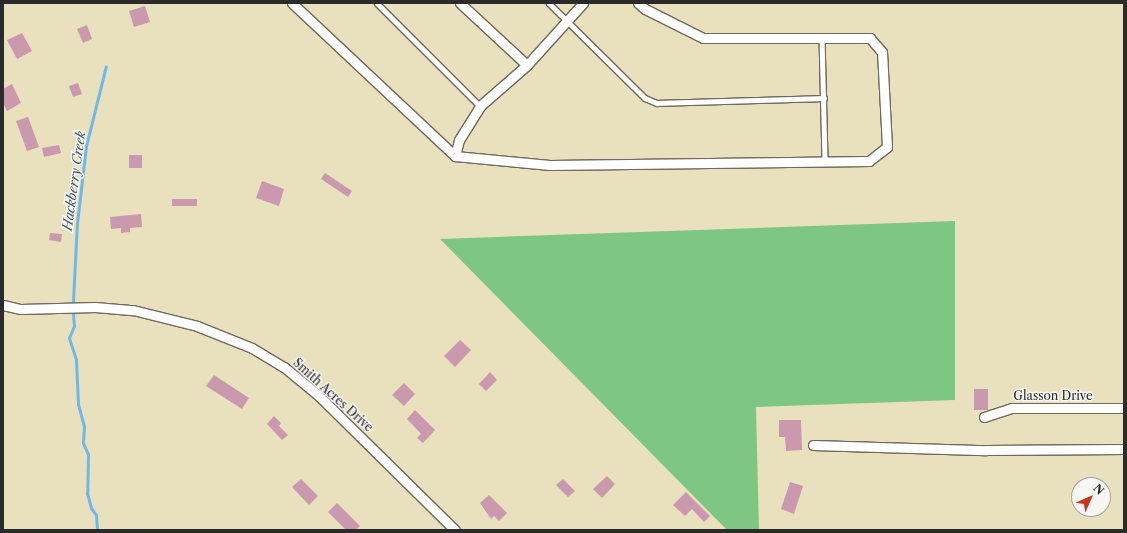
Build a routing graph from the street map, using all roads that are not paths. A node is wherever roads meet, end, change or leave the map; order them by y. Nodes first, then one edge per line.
1 (292, 3) edge
2 (377, 3) edge
3 (460, 3) edge
4 (549, 3) edge
5 (583, 3) edge
6 (638, 3) edge
7 (567, 21) junction
8 (822, 37) junction
9 (527, 66) junction
10 (824, 98) junction
11 (480, 106) junction
12 (455, 156) junction
13 (825, 162) junction
14 (3, 305) edge
15 (1124, 408) edge
16 (984, 417) dead end
17 (812, 445) dead end
18 (1124, 449) edge
19 (455, 530) edge

1 - 12 street
2 - 11 lane
3 - 9 street
4 - 7 lane
5 - 7 street
6 - 8 street
7 - 9 street
7 - 10 lane
8 - 10 lane
8 - 13 street
9 - 11 street
10 - 13 lane
11 - 12 street
12 - 13 street
14 - 19 street, Smith Acres Drive
15 - 16 street, Glasson Drive
17 - 18 street

